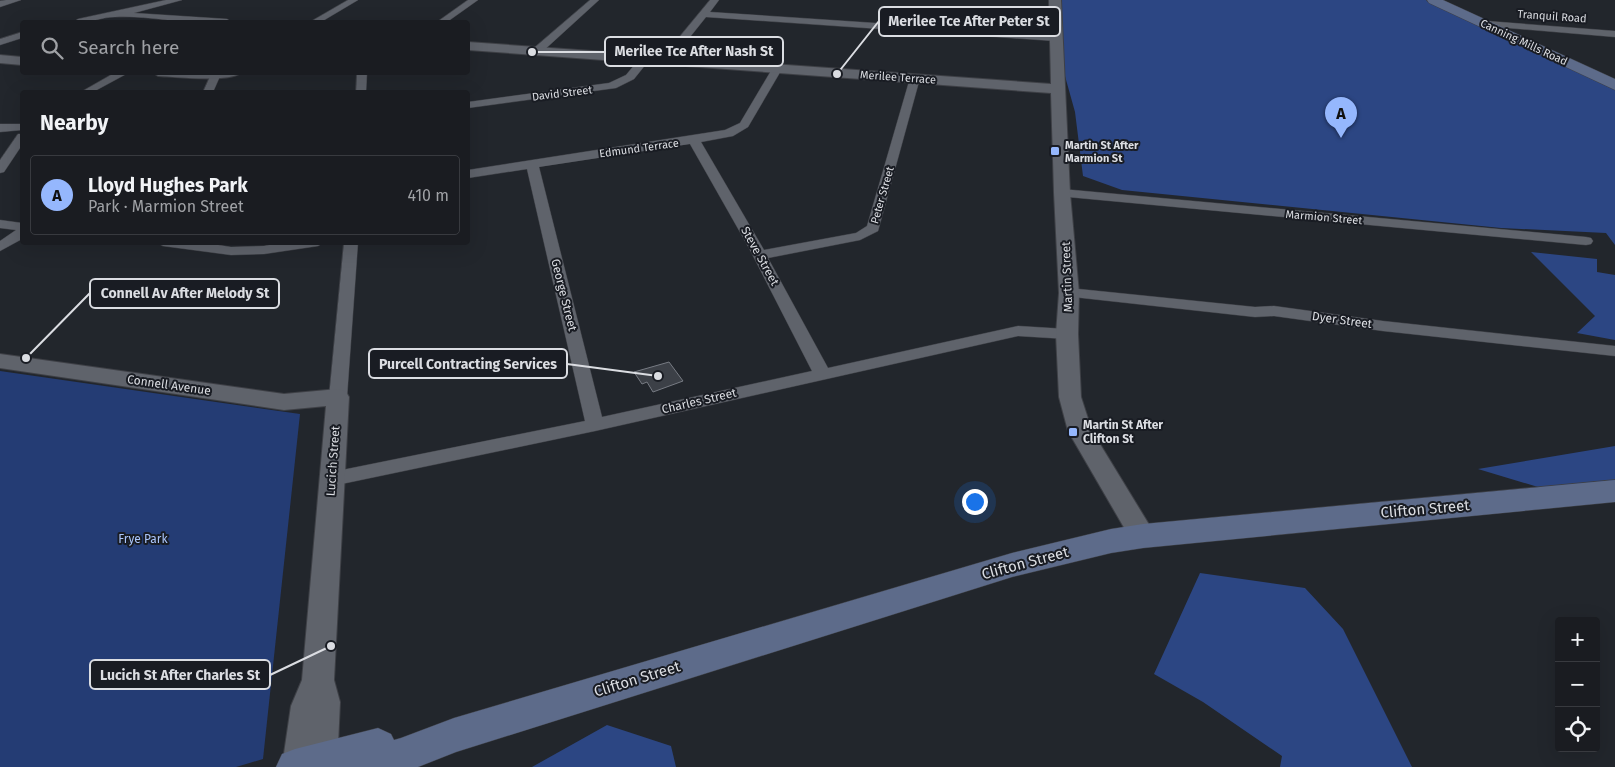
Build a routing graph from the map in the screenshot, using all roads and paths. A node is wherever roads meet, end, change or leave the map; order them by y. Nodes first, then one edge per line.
1 (17, 0) edge
2 (178, 0) edge
3 (354, 0) edge
4 (474, 0) edge
5 (595, 0) edge
6 (715, 0) edge
7 (1054, 0) edge
8 (1433, 0) edge
9 (0, 4) edge
10 (116, 14) junction
11 (702, 14) junction
12 (88, 20) edge
13 (199, 20) edge
14 (319, 20) edge
15 (444, 20) edge
16 (1487, 24) junction
17 (1615, 34) edge
18 (20, 36) edge
19 (1055, 38) junction
20 (0, 42) edge
21 (470, 46) edge
22 (538, 50) junction
23 (0, 59) edge
24 (645, 59) junction
25 (666, 60) junction
26 (20, 61) edge
27 (777, 68) junction
28 (119, 75) edge
29 (216, 75) edge
30 (362, 75) edge
31 (915, 78) junction
32 (1615, 85) edge
33 (1059, 89) junction
34 (90, 90) edge
35 (209, 90) edge
36 (361, 90) edge
37 (470, 105) edge
38 (20, 127) edge
39 (0, 128) edge
40 (20, 140) edge
41 (694, 140) junction
42 (532, 164) junction
43 (0, 170) edge
44 (470, 174) edge
45 (1062, 194) junction
46 (0, 224) edge
47 (20, 227) edge
48 (20, 234) edge
49 (1586, 241) dead end
50 (186, 245) edge
51 (298, 245) edge
52 (350, 245) edge
53 (0, 246) edge
54 (760, 255) junction
55 (1069, 293) junction
56 (1067, 334) junction
57 (1615, 351) edge
58 (0, 361) edge
59 (822, 373) junction
60 (338, 397) junction
61 (595, 425) junction
62 (332, 479) junction
63 (1615, 492) edge
64 (1143, 536) junction
65 (454, 735) junction
66 (307, 765) edge
67 (357, 767) edge

1 - 9 street
2 - 10 street
3 - 14 street
4 - 15 street
5 - 22 street
6 - 11 street
7 - 19 street, Martin Street
8 - 16 main road, Canning Mills Road
10 - 12 street
10 - 13 street
11 - 19 street
11 - 25 street
16 - 17 street, Tranquil Road
16 - 32 main road, Canning Mills Road
18 - 20 street
19 - 33 street, Martin Street
21 - 22 street, Merilee Terrace
22 - 24 street, Merilee Terrace
23 - 26 street
24 - 25 street, Merilee Terrace
24 - 37 street, David Street
25 - 27 street, Merilee Terrace
27 - 31 street, Merilee Terrace
27 - 41 street, Edmund Terrace
28 - 34 street
29 - 35 street
30 - 36 street
31 - 33 street, Merilee Terrace
31 - 54 street, Peter Street
33 - 45 street, Martin Street
38 - 39 street
40 - 43 street
41 - 42 street, Edmund Terrace
41 - 54 street, Steve Street
42 - 44 street, Edmund Terrace
42 - 61 street, George Street
45 - 49 street, Marmion Street
45 - 55 street, Martin Street
46 - 47 street
48 - 53 street
50 - 51 street
52 - 60 street, Lucich Street
54 - 59 street, Steve Street
55 - 56 street, Martin Street
55 - 57 street, Dyer Street
56 - 59 street, Charles Street
56 - 64 street, Martin Street
58 - 60 street, Connell Avenue
59 - 61 street, Charles Street
60 - 62 street, Lucich Street
61 - 62 street, Charles Street
62 - 66 street, Lucich Street
63 - 64 main road, Clifton Street
64 - 65 main road, Clifton Street
65 - 66 main road, Clifton Street
65 - 67 main road, Clifton Street

